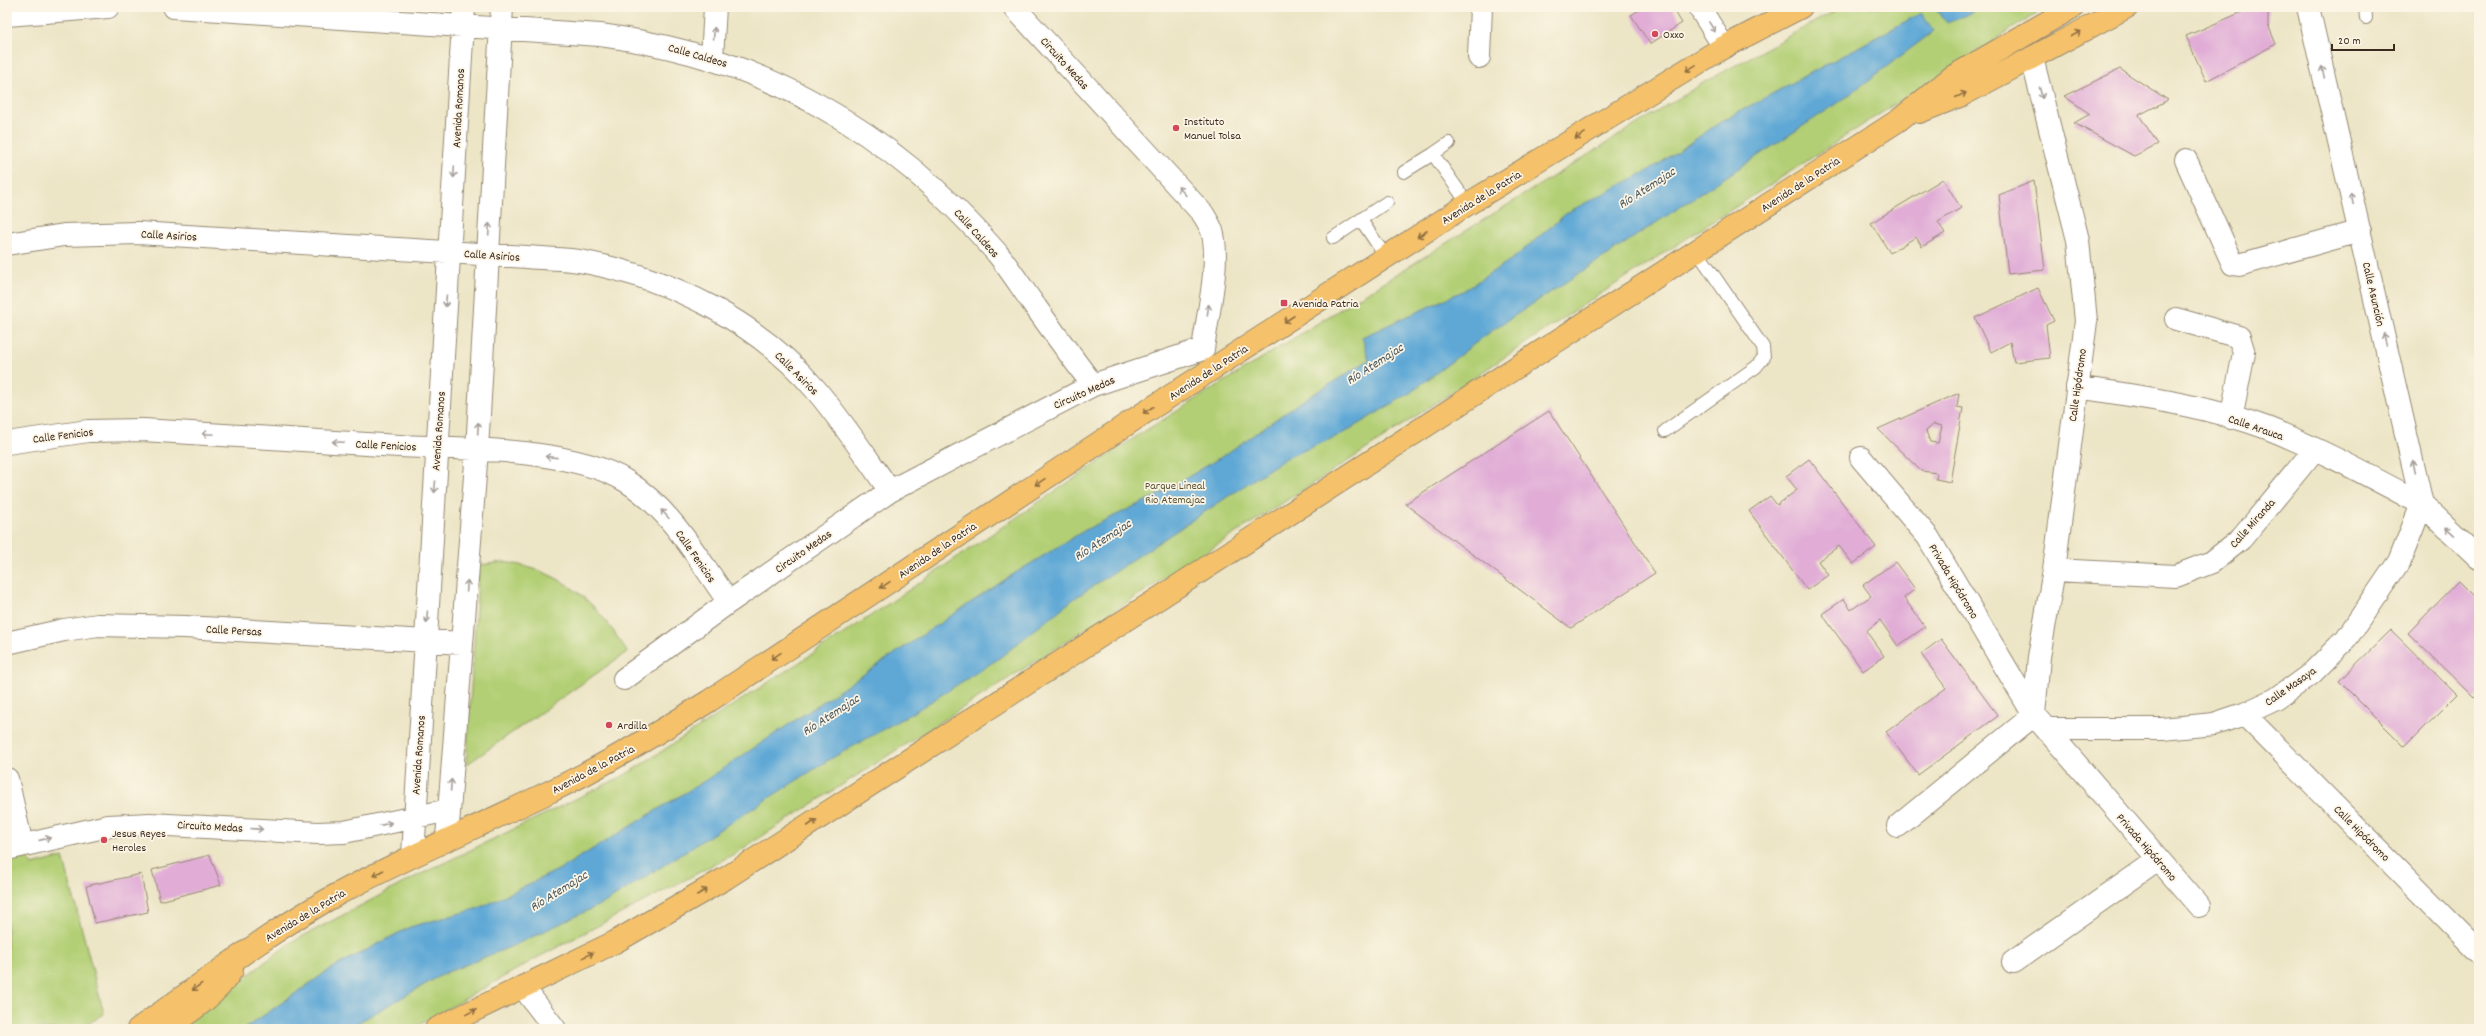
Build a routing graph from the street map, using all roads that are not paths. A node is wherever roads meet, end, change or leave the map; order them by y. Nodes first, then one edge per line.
1 (108, 7) edge
2 (174, 7) edge
3 (502, 7) edge
4 (715, 7) edge
5 (1014, 7) edge
6 (1481, 7) edge
7 (1699, 7) edge
8 (1773, 7) edge
9 (1801, 7) edge
10 (2073, 7) edge
11 (2127, 7) edge
12 (2308, 7) edge
13 (7, 15) edge
14 (464, 16) edge
15 (500, 28) junction
16 (1724, 47) junction
17 (1479, 57) dead end
18 (712, 58) junction
19 (2032, 58) junction
20 (1899, 120) junction
21 (1449, 143) dead end
22 (1432, 154) junction
23 (2186, 160) dead end
24 (1404, 172) dead end
25 (1387, 202) dead end
26 (1468, 204) junction
27 (1362, 220) junction
28 (2360, 231) junction
29 (1333, 238) dead end
30 (7, 244) edge
31 (1697, 251) junction
32 (450, 252) junction
33 (488, 254) junction
34 (1386, 257) junction
35 (2176, 319) dead end
36 (1203, 349) junction
37 (1228, 358) junction
38 (1093, 385) junction
39 (2077, 387) junction
40 (2231, 418) junction
41 (1665, 431) dead end
42 (7, 443) edge
43 (437, 448) junction
44 (2315, 449) junction
45 (477, 450) junction
46 (1860, 458) dead end
47 (890, 490) junction
48 (2422, 504) junction
49 (2479, 558) edge
50 (2054, 570) junction
51 (729, 602) junction
52 (426, 641) junction
53 (7, 643) edge
54 (462, 643) junction
55 (624, 679) dead end
56 (2244, 714) junction
57 (2040, 722) junction
58 (7, 779) edge
59 (449, 810) junction
60 (414, 818) junction
61 (1898, 826) dead end
62 (447, 838) junction
63 (14, 847) edge
64 (413, 855) junction
65 (2158, 860) junction
66 (2199, 906) dead end
67 (251, 948) junction
68 (2479, 952) edge
69 (2013, 962) dead end
70 (523, 987) junction
71 (138, 1029) edge
72 (165, 1029) edge
73 (436, 1029) edge
74 (554, 1029) edge

1 - 13 street
2 - 14 street, Calle Caldeos
3 - 15 street
18 -> 4 street
36 -> 5 street, Circuito Medas
6 - 17 street
7 -> 16 street
8 - 16 main road, Avenida de la Patria
9 - 16 main road, Avenida de la Patria
10 - 20 main road, Avenida de la Patria
19 -> 11 main road, Avenida de la Patria
28 -> 12 street, Calle Asunción
14 - 15 street, Calle Caldeos
14 -> 32 street, Avenida Romanos
15 - 18 street, Calle Caldeos
33 -> 15 street
16 -> 26 main road, Avenida de la Patria
18 - 38 street, Calle Caldeos
20 -> 19 main road, Avenida de la Patria
19 -> 39 street, Calle Hipódromo
20 - 31 main road, Avenida de la Patria
21 - 22 lane
22 - 24 lane
22 - 26 lane
23 - 28 street
25 - 27 lane
26 -> 34 main road, Avenida de la Patria
27 - 29 lane
27 - 34 lane
48 -> 28 street, Calle Asunción
30 - 32 street, Calle Asirios
31 - 41 lane
70 -> 31 main road, Avenida de la Patria
32 - 33 street, Calle Asirios
32 -> 43 street, Avenida Romanos
45 -> 33 street
33 - 47 street, Calle Asirios
34 -> 37 main road, Avenida de la Patria
35 - 40 street
36 - 37 street
36 - 38 street, Circuito Medas
37 -> 62 main road, Avenida de la Patria
38 - 47 street, Circuito Medas
39 - 40 street, Calle Arauca
39 - 50 street, Calle Hipódromo
40 - 44 street, Calle Arauca
43 -> 42 street, Calle Fenicios
43 - 45 street, Calle Fenicios
43 -> 52 street, Avenida Romanos
44 - 48 street, Calle Arauca
44 - 50 street, Calle Miranda
51 -> 45 street, Calle Fenicios
54 -> 45 street
46 - 57 street, Privada Hipódromo
47 - 51 street, Circuito Medas
49 -> 48 street
48 - 56 street, Calle Masaya
50 - 57 street, Calle Hipódromo
51 - 55 street, Circuito Medas
52 - 53 street, Calle Persas
52 - 54 street, Calle Persas
52 - 60 street, Avenida Romanos
59 -> 54 street
56 - 57 street, Calle Masaya
56 - 68 street, Calle Hipódromo
57 - 61 street
57 - 65 street, Privada Hipódromo
58 - 63 street
59 - 60 street, Circuito Medas
59 - 62 street
63 -> 60 street, Circuito Medas
60 - 64 street, Avenida Romanos
62 - 64 main road, Avenida de la Patria
64 -> 67 main road, Avenida de la Patria
65 - 66 street, Privada Hipódromo
65 - 69 street
67 -> 71 main road, Avenida de la Patria
67 - 72 main road
73 -> 70 main road, Avenida de la Patria
70 - 74 street

